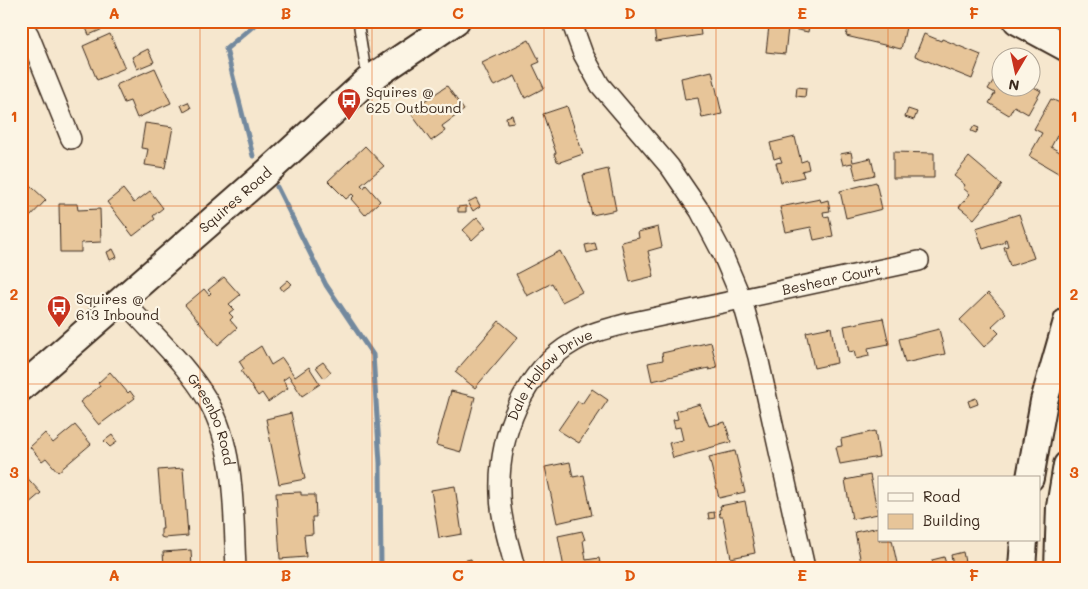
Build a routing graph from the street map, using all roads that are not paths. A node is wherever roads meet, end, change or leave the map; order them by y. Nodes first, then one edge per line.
1 (358, 21) edge
2 (456, 21) edge
3 (570, 21) edge
4 (1017, 21) edge
5 (21, 22) edge
6 (1067, 48) edge
7 (367, 81) junction
8 (72, 139) dead end
9 (919, 261) dead end
10 (122, 299) junction
11 (742, 300) junction
12 (1067, 321) edge
13 (21, 388) edge
14 (1067, 465) edge
15 (1030, 476) edge
16 (1024, 542) edge
17 (236, 568) edge
18 (515, 568) edge
19 (805, 568) edge
20 (1022, 568) edge
21 (1058, 568) edge

1 - 7 lane
2 - 7 street, Squires Road
3 - 11 street
4 - 6 street
5 - 8 street
7 - 10 street, Squires Road
9 - 11 street, Beshear Court
10 - 13 street, Squires Road
10 - 17 street, Greenbo Road
11 - 18 street, Dale Hollow Drive
11 - 19 street
12 - 15 street
14 - 21 street
16 - 20 street

